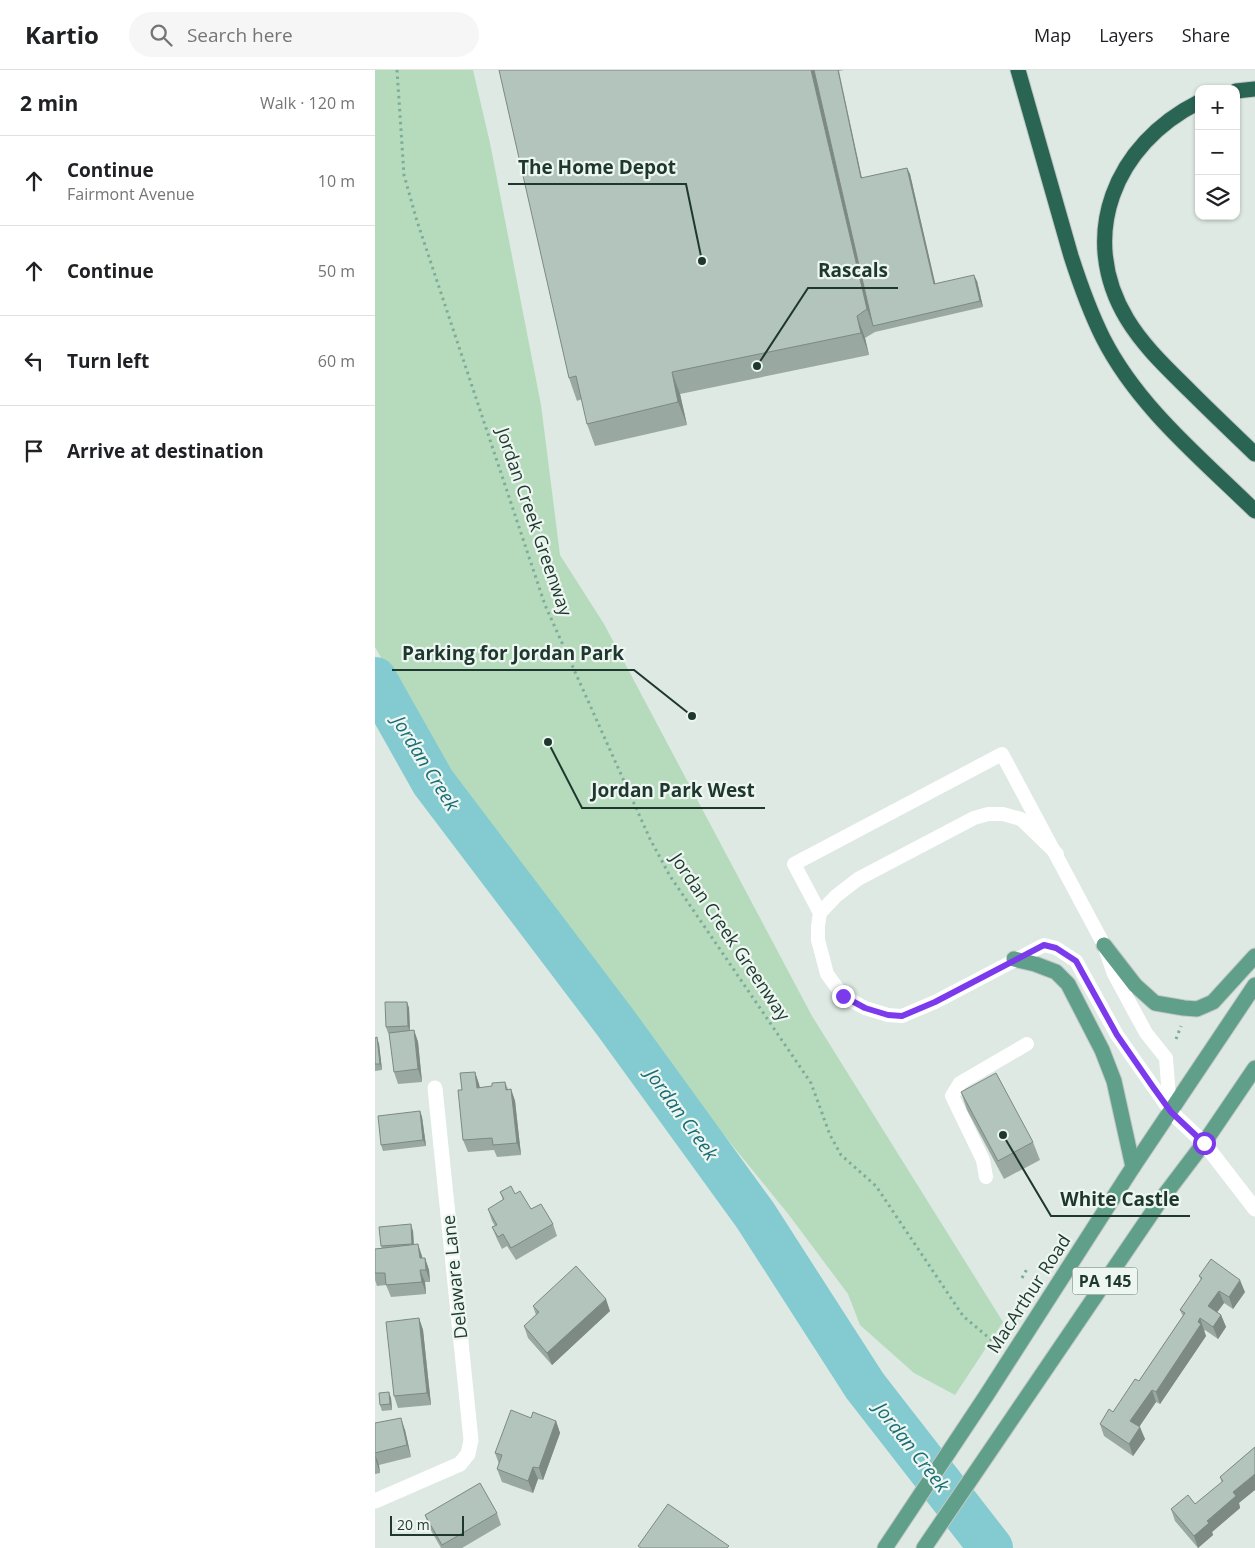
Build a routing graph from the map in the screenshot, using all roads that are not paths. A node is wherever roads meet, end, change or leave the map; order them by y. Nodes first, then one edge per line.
1 (1018, 70) edge
2 (1255, 89) edge
3 (1240, 91) edge
4 (1195, 104) edge
5 (1255, 454) edge
6 (1255, 511) edge
7 (1057, 854) junction
8 (820, 913) junction
9 (1105, 945) junction
10 (1255, 956) edge
11 (1014, 959) junction
12 (1255, 985) edge
13 (1027, 1044) dead end
14 (1255, 1068) edge
15 (435, 1088) dead end
16 (1171, 1112) junction
17 (1204, 1143) junction
18 (1133, 1167) junction
19 (986, 1177) dead end
20 (1255, 1209) edge
21 (375, 1501) edge
22 (885, 1548) edge
23 (924, 1548) edge

1 - 6 highway
2 - 3 highway
4 - 5 highway
7 - 8 lane
7 - 8 lane
7 - 9 lane
8 - 11 lane
9 - 10 main road
9 - 16 lane
11 - 16 lane
11 - 18 main road
12 - 16 main road, MacArthur Road / PA 145
13 - 19 lane
14 - 17 main road, PA 145
15 - 21 street, Delaware Lane
16 - 17 street
16 - 18 main road, MacArthur Road / PA 145
17 - 20 street
17 - 23 main road, PA 145
18 - 22 main road, MacArthur Road / PA 145

